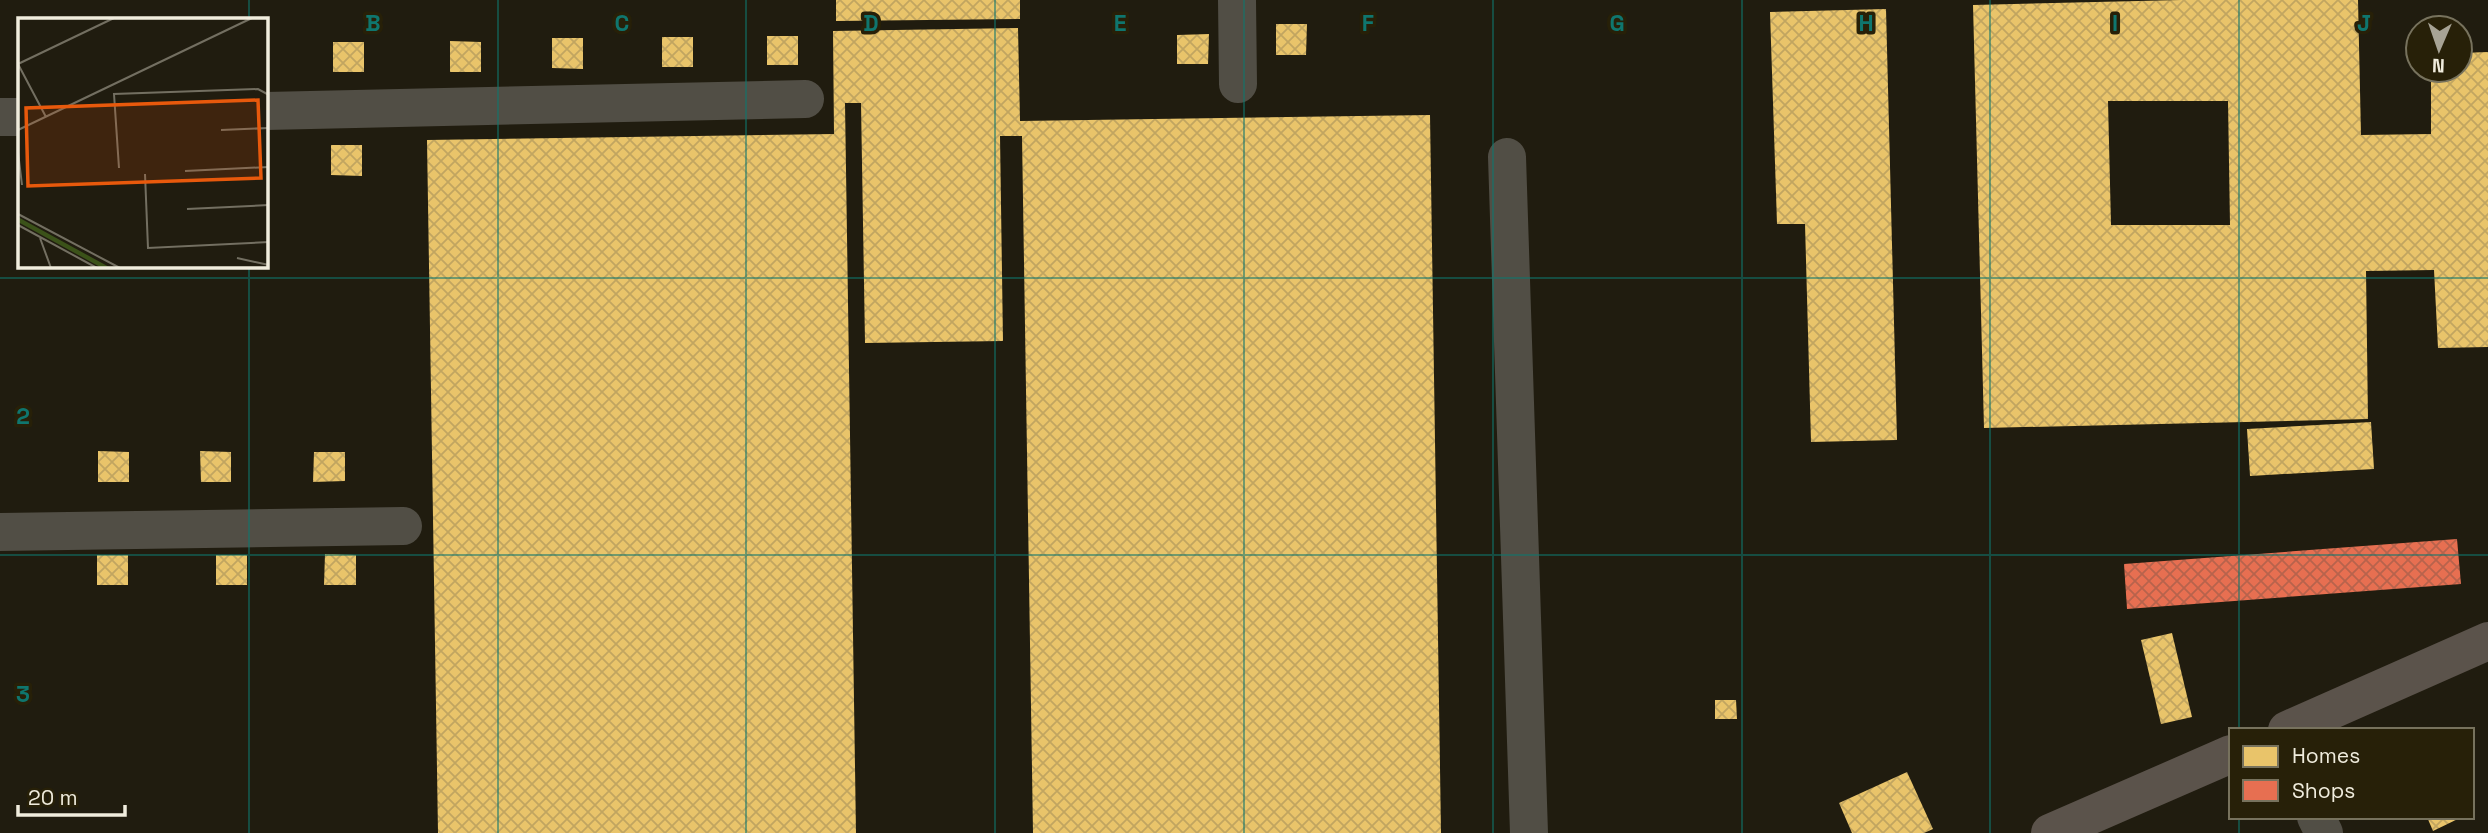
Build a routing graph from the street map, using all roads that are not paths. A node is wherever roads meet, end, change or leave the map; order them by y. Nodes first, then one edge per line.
1 (1237, 0) edge
2 (1238, 84) dead end
3 (805, 99) dead end
4 (268, 111) edge
5 (0, 117) edge
6 (18, 117) edge
7 (1507, 157) dead end
8 (403, 526) dead end
9 (0, 532) edge
10 (2488, 641) edge
11 (2292, 728) edge
12 (2229, 755) edge
13 (1529, 833) edge
14 (2050, 833) edge

1 - 2 street
3 - 4 street
5 - 6 street
7 - 13 street
8 - 9 street
10 - 11 main road
12 - 14 main road

